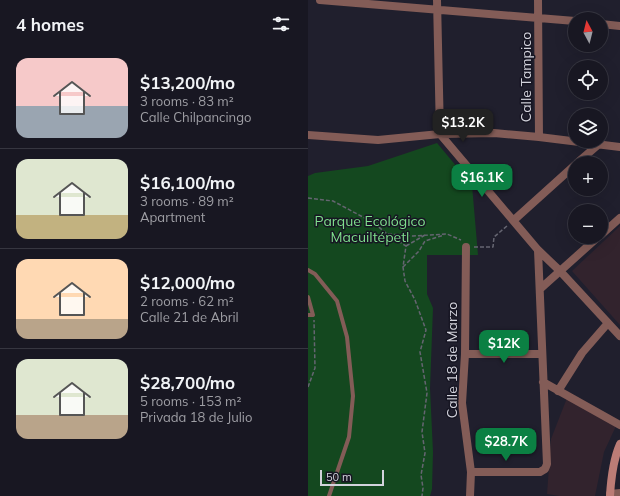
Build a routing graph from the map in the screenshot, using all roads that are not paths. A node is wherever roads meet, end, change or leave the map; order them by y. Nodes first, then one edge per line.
1 (320, 0) edge
2 (437, 0) edge
3 (538, 0) edge
4 (437, 9) junction
5 (538, 18) junction
6 (568, 20) edge
7 (608, 25) edge
8 (620, 26) edge
9 (440, 134) junction
10 (308, 135) edge
11 (539, 137) junction
12 (568, 140) edge
13 (608, 145) edge
14 (620, 146) edge
15 (594, 148) edge
16 (585, 156) edge
17 (568, 171) edge
18 (620, 218) edge
19 (514, 220) junction
20 (608, 229) edge
21 (590, 244) edge
22 (466, 247) road end
23 (538, 250) junction
24 (308, 270) edge
25 (560, 271) junction
26 (540, 289) junction
27 (308, 297) edge
28 (308, 315) edge
29 (608, 323) junction
30 (620, 336) edge
31 (465, 354) junction
32 (542, 354) junction
33 (543, 382) junction
34 (558, 391) junction
35 (620, 424) edge
36 (620, 444) edge
37 (471, 472) junction
38 (620, 493) edge
39 (610, 495) edge
40 (329, 496) edge
41 (470, 496) edge

1 - 4 street
2 - 4 street
3 - 5 street, Calle Tampico
4 - 5 street
4 - 9 street
5 - 6 street
5 - 11 street, Calle Tampico
7 - 8 street
9 - 10 street
9 - 11 street
9 - 19 street
11 - 12 street
13 - 14 street
15 - 16 street
17 - 19 street
18 - 20 street
19 - 23 street
21 - 25 street
22 - 31 street, Calle 18 de Marzo
23 - 25 street
23 - 26 street
24 - 40 lane
25 - 26 street
25 - 29 street
26 - 32 street
27 - 28 lane
29 - 30 street
29 - 34 street
31 - 32 street
31 - 37 street, Calle 18 de Marzo
32 - 33 street
33 - 34 street
33 - 37 street
34 - 35 street
36 - 39 main road
37 - 41 street, Calle 18 de Marzo
38 - 39 street

